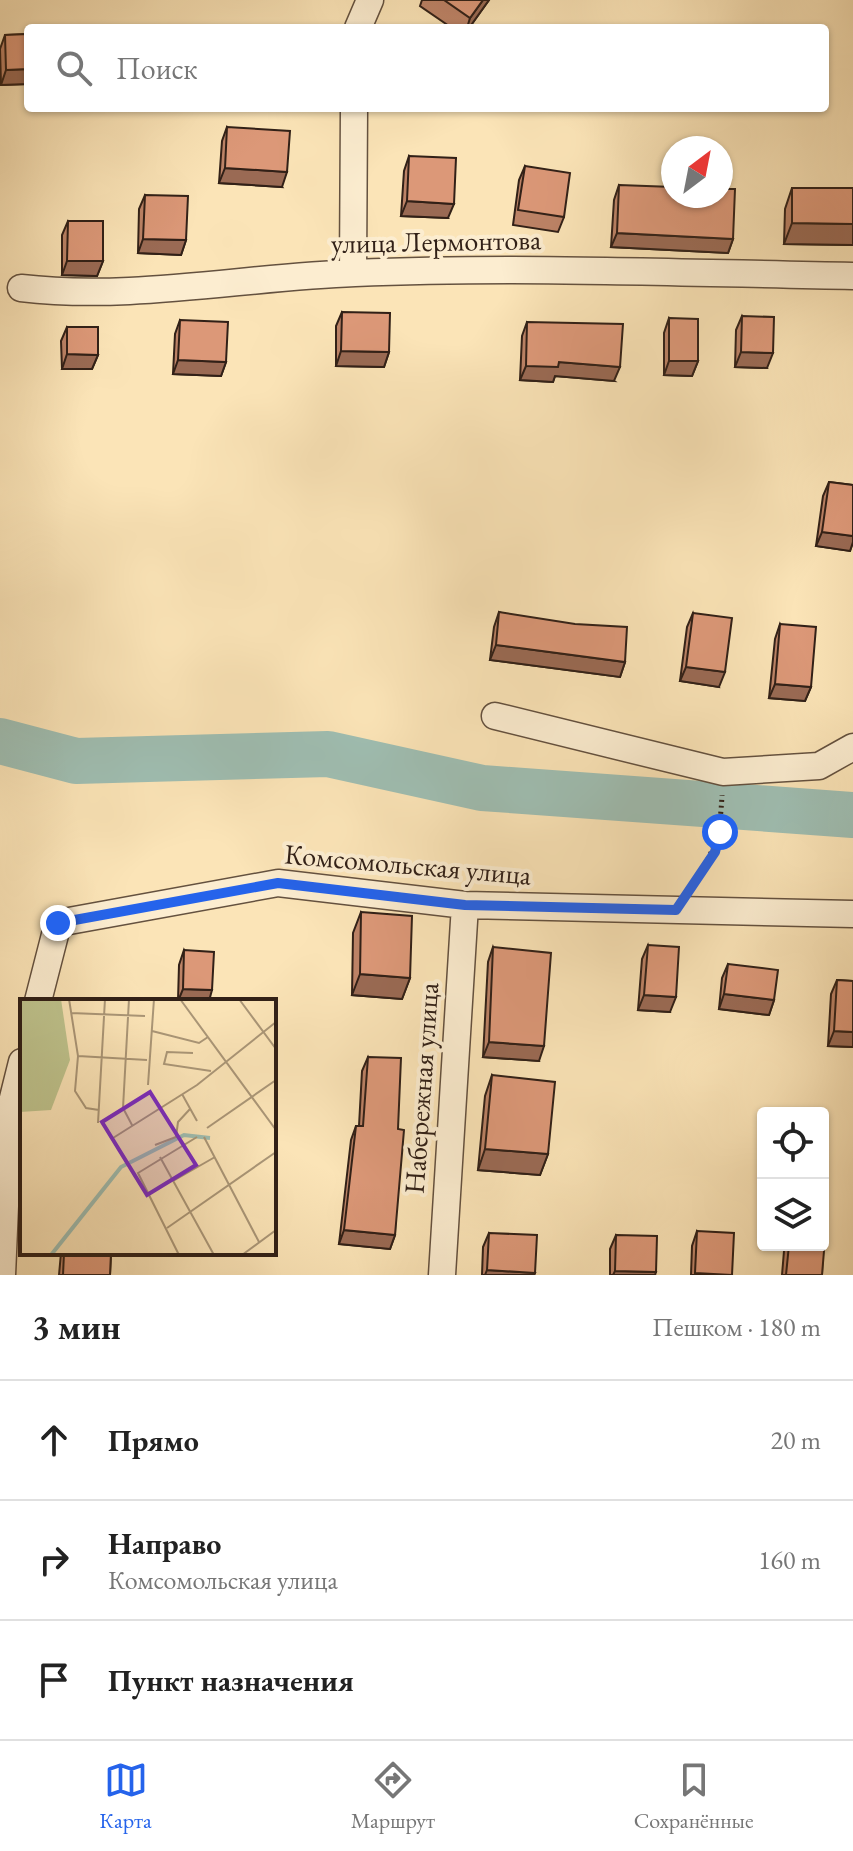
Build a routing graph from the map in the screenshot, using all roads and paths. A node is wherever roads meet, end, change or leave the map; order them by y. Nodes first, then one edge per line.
1 (370, 0) edge
2 (360, 24) edge
3 (354, 112) edge
4 (353, 273) junction
5 (853, 276) edge
6 (21, 288) dead end
7 (495, 716) dead end
8 (853, 747) edge
9 (722, 795) dead end
10 (465, 905) junction
11 (676, 910) junction
12 (853, 914) edge
13 (39, 999) edge
14 (20, 1070) edge
15 (2, 1275) edge
16 (442, 1275) edge

1 - 2 street
3 - 4 street
4 - 5 street, улица Лермонтова
4 - 6 street, улица Лермонтова
7 - 8 street
9 - 11 path
10 - 11 street, Комсомольская улица
10 - 13 street, Комсомольская улица
10 - 16 street, Набережная улица
11 - 12 street, Комсомольская улица
14 - 15 street

